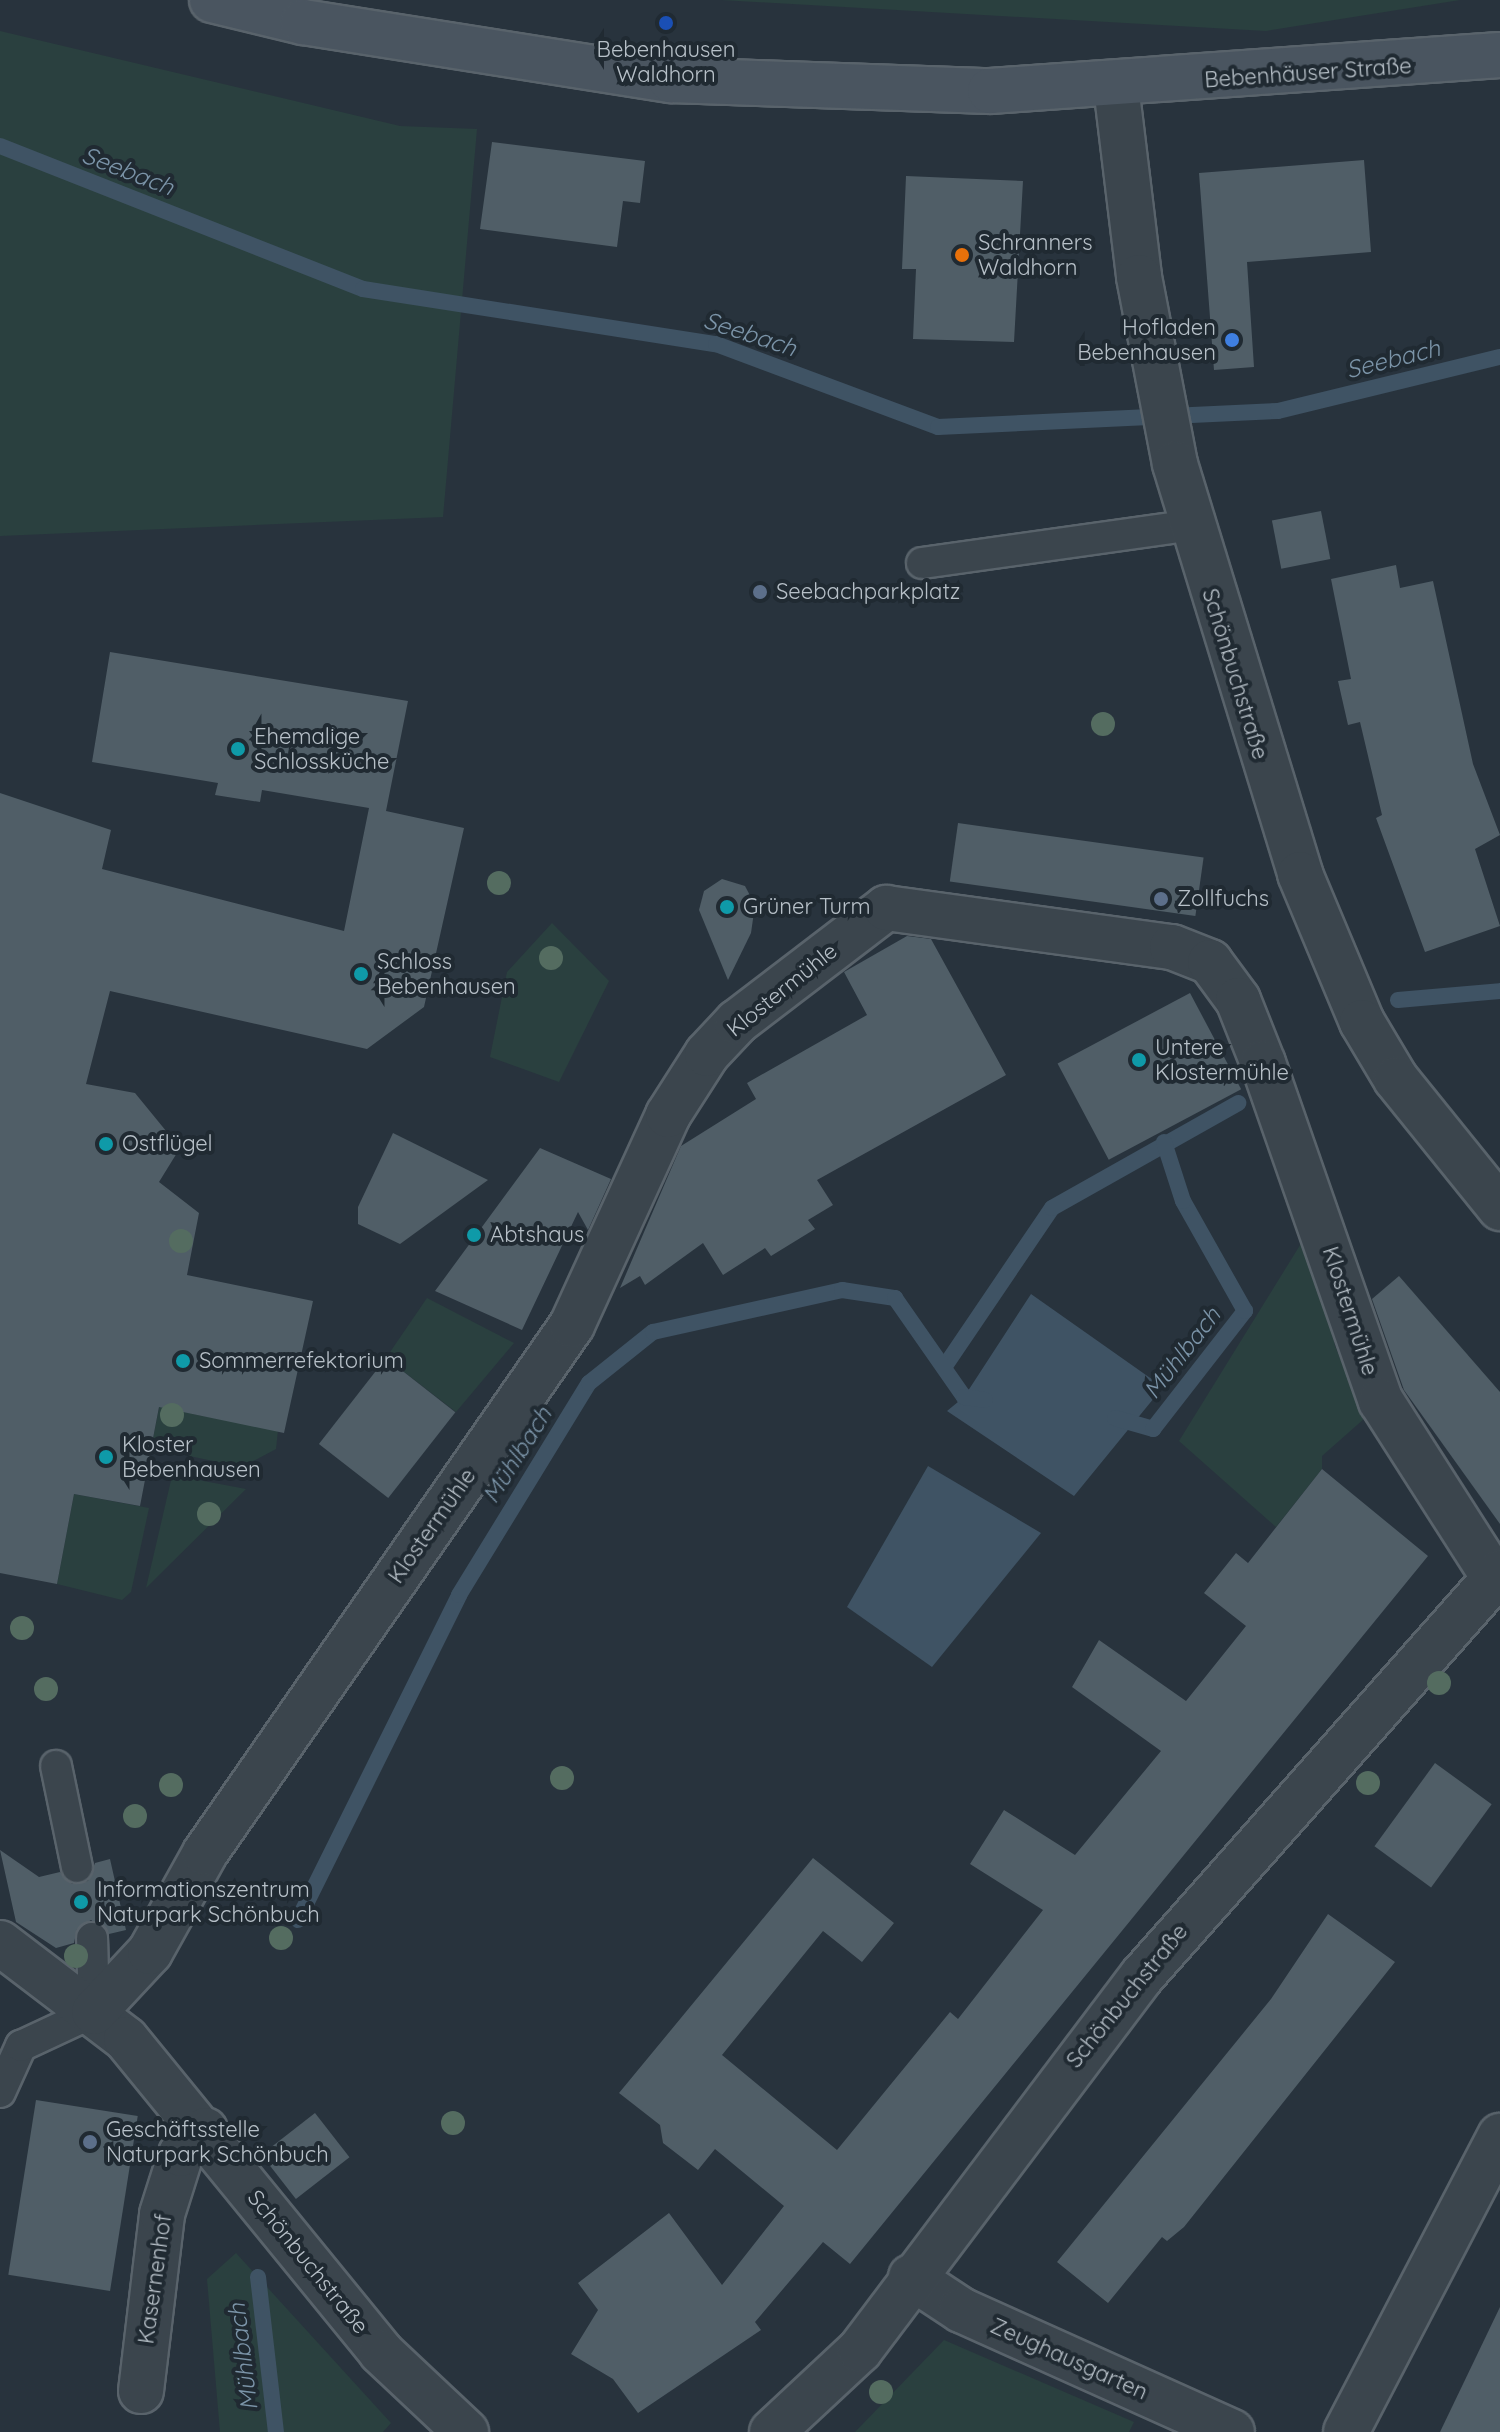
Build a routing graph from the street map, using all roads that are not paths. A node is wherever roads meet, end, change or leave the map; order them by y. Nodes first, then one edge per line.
1 (212, 0) edge
2 (1500, 55) edge
3 (1116, 86) junction
4 (1191, 525) junction
5 (922, 563) dead end
6 (1500, 1208) edge
7 (1497, 1575) edge
8 (56, 1766) dead end
9 (77, 1867) dead end
10 (92, 1938) dead end
11 (0, 1943) edge
12 (94, 2012) junction
13 (0, 2092) edge
14 (205, 2130) junction
15 (1500, 2136) edge
16 (911, 2277) junction
17 (141, 2391) dead end
18 (466, 2432) edge
19 (772, 2432) edge
20 (1232, 2432) edge
21 (1346, 2432) edge

1 - 3 main road, Bebenhäuser Straße
2 - 3 main road, Bebenhäuser Straße
3 - 4 street, Schönbuchstraße
4 - 5 lane
4 - 6 street, Schönbuchstraße
7 - 12 street, Klostermühle
7 - 16 street, Schönbuchstraße
8 - 9 lane
10 - 12 lane
11 - 12 street, Schönbuchstraße
12 - 13 lane
12 - 14 street, Schönbuchstraße
14 - 17 street, Kasernenhof
14 - 18 street, Schönbuchstraße
15 - 21 street
16 - 19 street, Schönbuchstraße
16 - 20 street, Zeughausgarten

